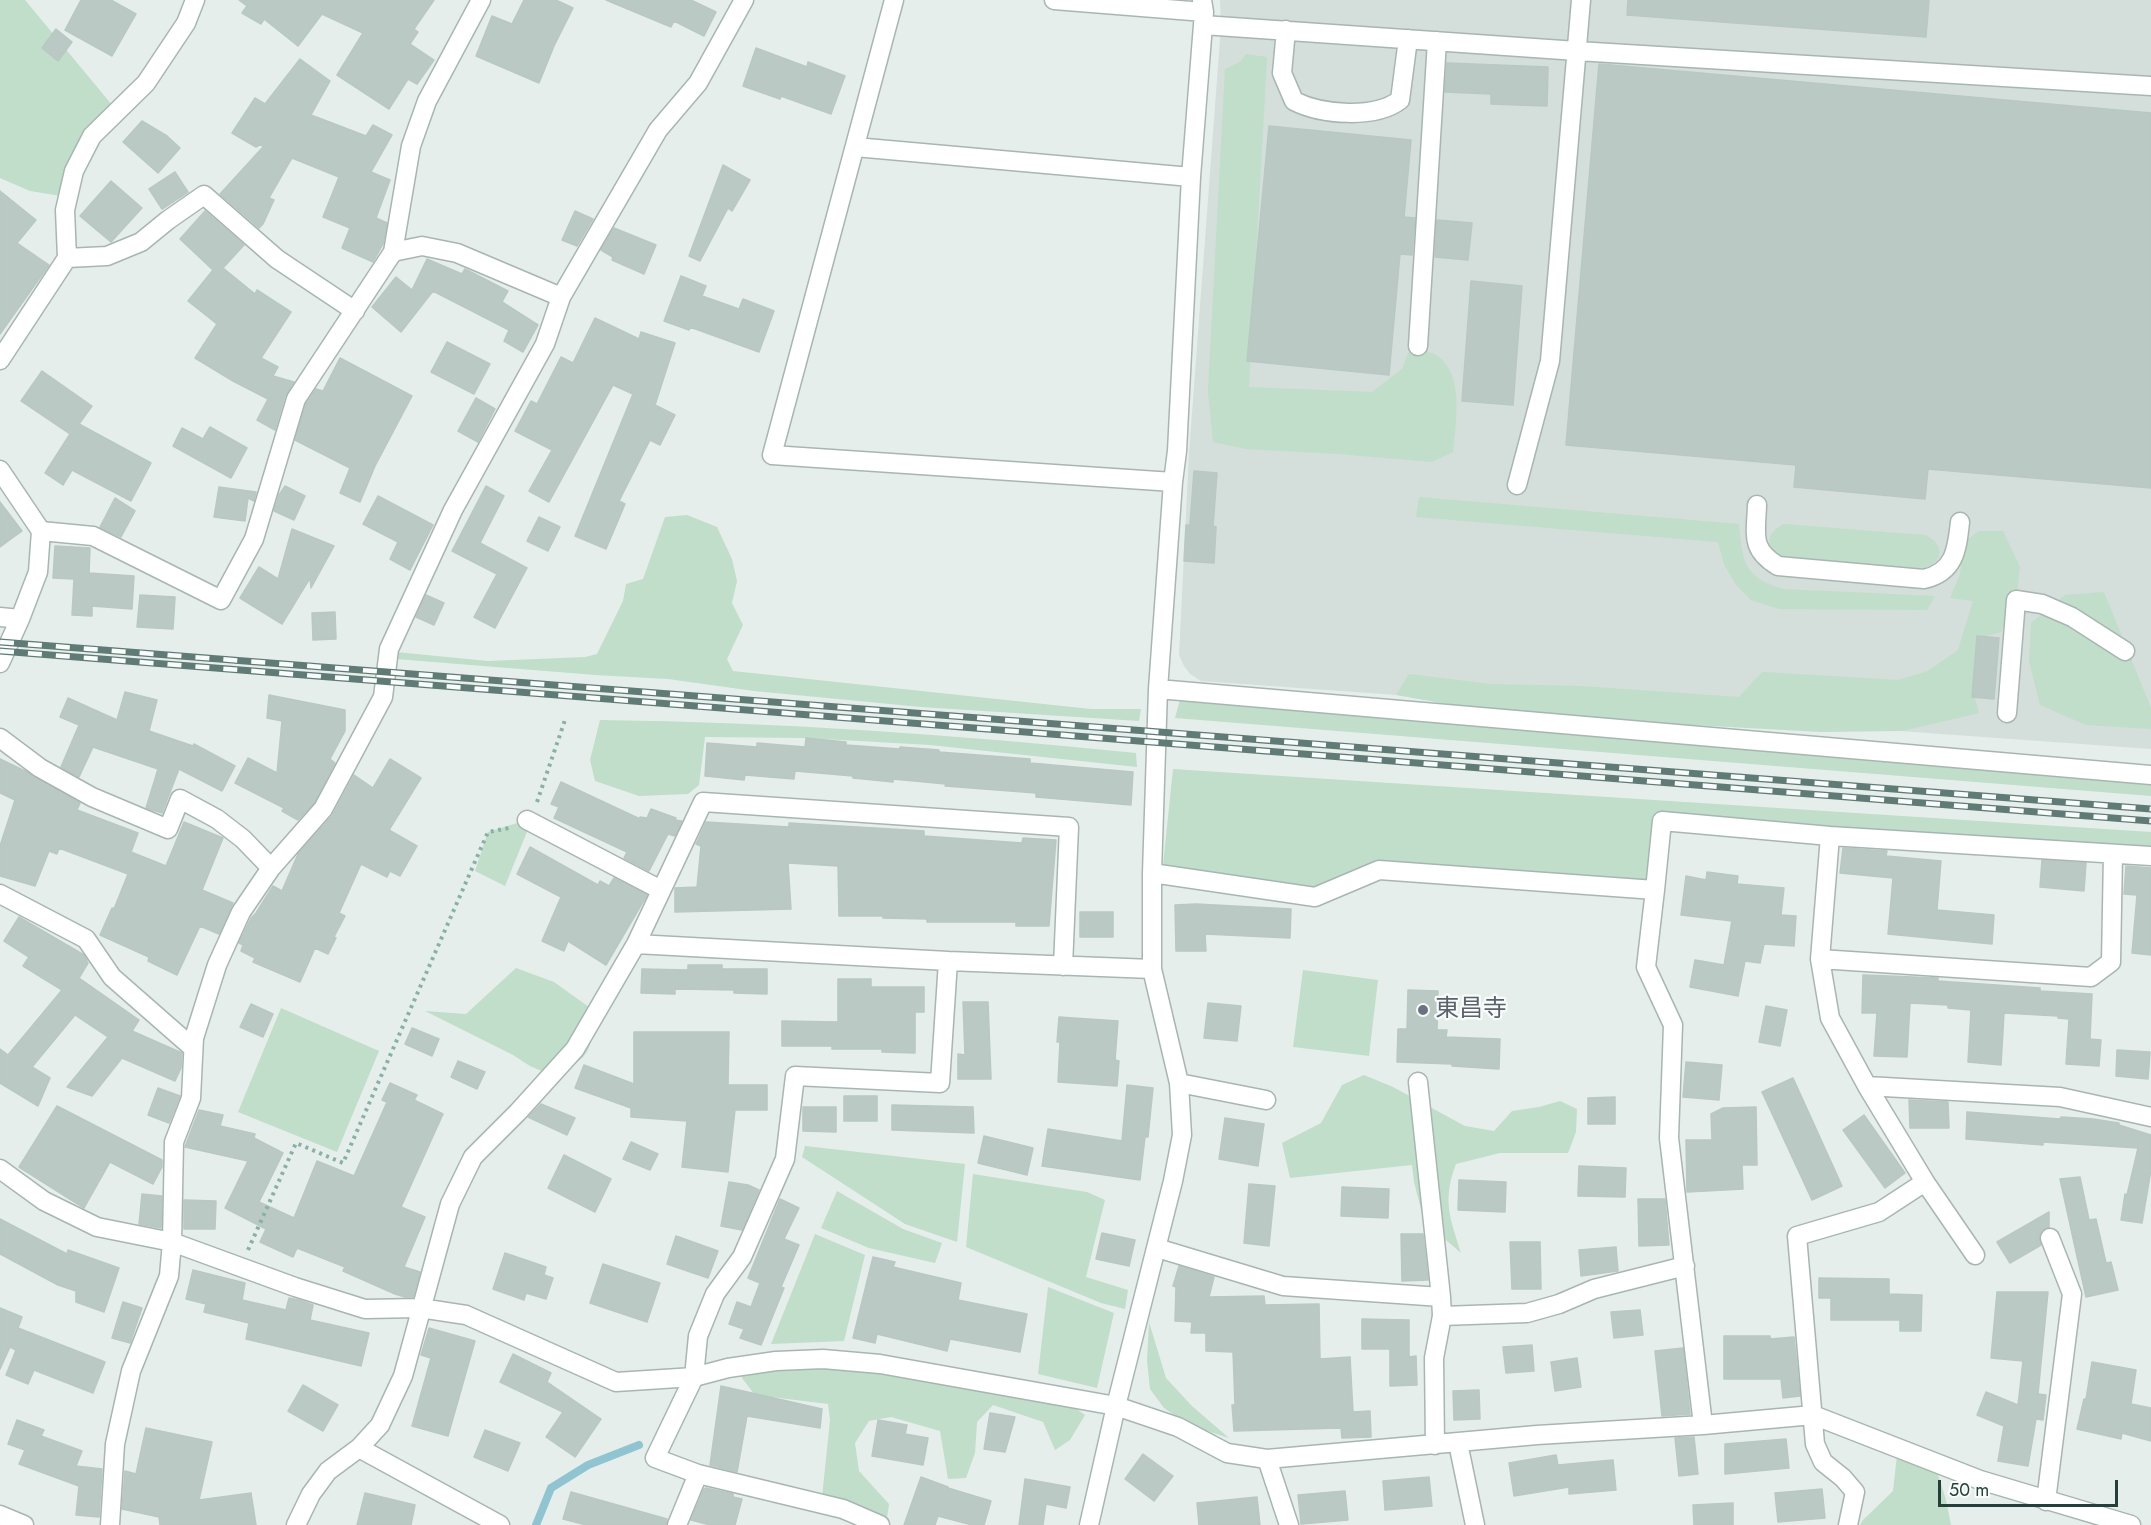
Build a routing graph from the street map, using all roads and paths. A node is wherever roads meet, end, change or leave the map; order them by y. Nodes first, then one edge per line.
1 (195, 0) edge
2 (482, 0) edge
3 (744, 0) edge
4 (894, 0) edge
5 (1054, 0) edge
6 (1581, 0) edge
7 (1203, 12) edge
8 (1286, 30) junction
9 (1408, 39) junction
10 (1437, 41) junction
11 (1577, 51) junction
12 (2151, 86) edge
13 (855, 147) junction
14 (1191, 177) junction
15 (393, 252) junction
16 (67, 258) junction
17 (561, 297) junction
18 (355, 311) junction
19 (1418, 346) dead end
20 (0, 360) edge
21 (0, 470) edge
22 (1173, 482) junction
23 (1517, 485) dead end
24 (1757, 505) dead end
25 (1960, 522) dead end
26 (41, 531) junction
27 (0, 617) edge
28 (20, 619) junction
29 (2125, 651) dead end
30 (0, 663) edge
31 (1158, 689) junction
32 (2007, 713) dead end
33 (565, 720) dead end
34 (0, 738) edge
35 (2151, 775) edge
36 (527, 820) junction
37 (1830, 836) junction
38 (2113, 854) junction
39 (2151, 856) edge
40 (271, 868) junction
41 (1152, 873) junction
42 (661, 890) junction
43 (1655, 890) junction
44 (0, 894) edge
45 (636, 944) junction
46 (1820, 959) junction
47 (948, 961) junction
48 (1064, 966) junction
49 (1152, 969) junction
50 (193, 1048) junction
51 (1418, 1082) dead end
52 (1179, 1083) junction
53 (1867, 1086) junction
54 (1266, 1100) dead end
55 (2151, 1116) edge
56 (0, 1169) edge
57 (1924, 1182) junction
58 (2050, 1239) dead end
59 (172, 1242) junction
60 (1157, 1248) junction
61 (1975, 1255) dead end
62 (1685, 1266) junction
63 (240, 1267) junction
64 (1441, 1298) junction
65 (420, 1308) junction
66 (1442, 1316) junction
67 (694, 1377) junction
68 (1116, 1406) junction
69 (1813, 1414) junction
70 (1702, 1425) junction
71 (1458, 1443) junction
72 (1435, 1445) junction
73 (358, 1448) junction
74 (1268, 1459) junction
75 (698, 1474) junction
76 (2046, 1501) junction
77 (0, 1515) edge
78 (24, 1525) edge
79 (110, 1525) edge
80 (296, 1525) edge
81 (500, 1525) edge
82 (677, 1525) edge
83 (880, 1525) edge
84 (1089, 1525) edge
85 (1289, 1525) edge
86 (1475, 1525) edge
87 (1848, 1525) edge
88 (2131, 1525) edge

1 - 16 street
2 - 15 street
3 - 17 street
4 - 13 street
5 - 7 street
6 - 11 street
7 - 8 street
7 - 14 street
8 - 9 street
8 - 9 street
9 - 10 street
10 - 11 street
10 - 19 street
11 - 12 street
11 - 23 street
13 - 14 street
13 - 22 street
14 - 22 street
15 - 17 street
15 - 18 street
16 - 18 street
16 - 20 street
17 - 40 street
18 - 26 street
21 - 26 street
22 - 31 street
24 - 25 street
26 - 28 street
27 - 28 street
28 - 30 street
29 - 32 street
31 - 35 street
31 - 41 street
33 - 36 path
34 - 40 street
36 - 42 street
36 - 63 path
37 - 38 street
37 - 43 street
37 - 46 street
38 - 39 street
38 - 46 street
40 - 50 street
41 - 43 street
41 - 49 street
42 - 45 street
42 - 48 street
43 - 62 street
44 - 50 street
45 - 47 street
45 - 65 street
46 - 53 street
47 - 48 street
47 - 67 street
48 - 49 street
49 - 52 street
50 - 59 street
51 - 64 street
52 - 54 street
52 - 60 street
53 - 55 street
53 - 57 street
56 - 59 street
57 - 61 street
57 - 69 street
58 - 76 street
59 - 63 street
59 - 79 street
60 - 64 street
60 - 68 street
62 - 66 street
62 - 70 street
63 - 65 street
64 - 66 street
65 - 67 street
65 - 73 street
66 - 72 street
67 - 68 street
67 - 75 street
68 - 74 street
68 - 84 street
69 - 70 street
69 - 76 street
69 - 87 street
70 - 71 street
71 - 72 street
71 - 86 street
72 - 74 street
73 - 80 street
73 - 81 street
74 - 85 street
75 - 82 street
75 - 83 street
76 - 88 street
77 - 78 street

